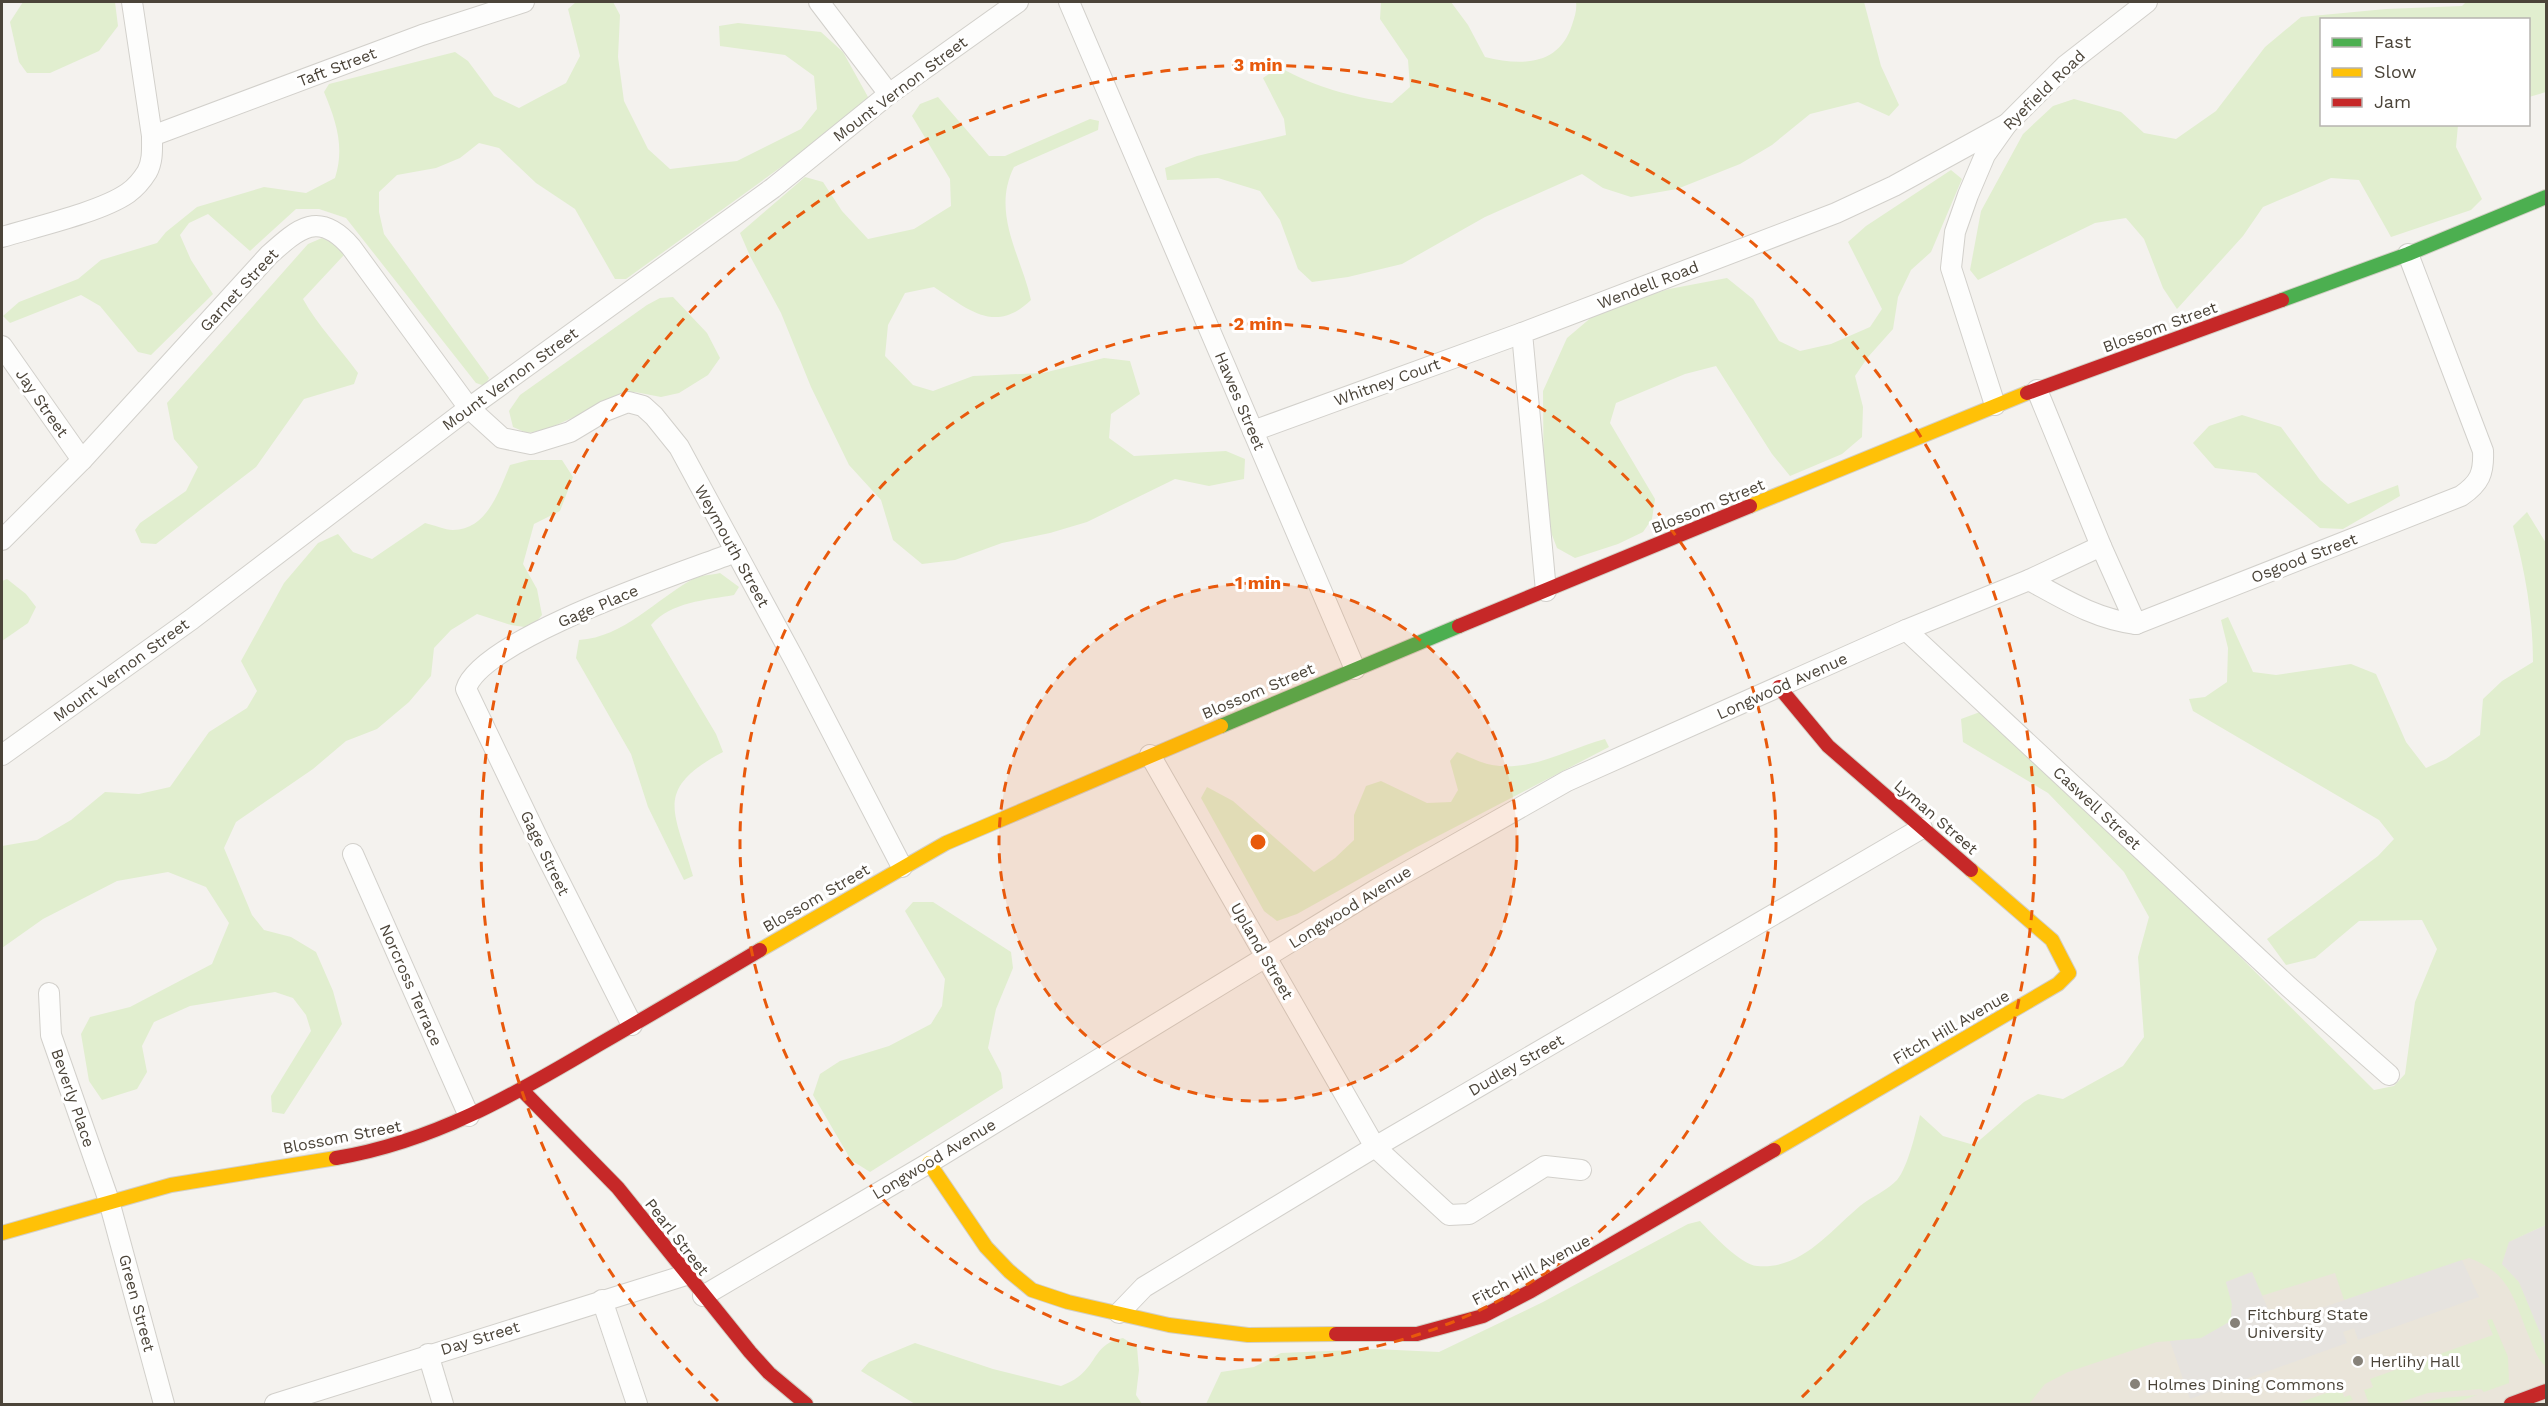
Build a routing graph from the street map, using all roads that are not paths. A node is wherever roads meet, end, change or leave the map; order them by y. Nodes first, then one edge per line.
1 (132, 2) edge
2 (524, 2) edge
3 (819, 2) edge
4 (1018, 2) edge
5 (1069, 2) edge
6 (2147, 2) edge
7 (889, 94) junction
8 (2007, 124) junction
9 (152, 136) junction
10 (2547, 197) edge
11 (2, 237) edge
12 (2408, 254) junction
13 (1522, 333) junction
14 (2, 346) edge
15 (2037, 390) junction
16 (1995, 405) junction
17 (469, 408) junction
18 (1253, 431) junction
19 (82, 460) junction
20 (2, 540) edge
21 (2101, 546) junction
22 (736, 552) junction
23 (2029, 580) junction
24 (1546, 591) junction
25 (2136, 624) junction
26 (1905, 630) junction
27 (1355, 669) junction
28 (470, 678) joint
29 (1779, 687) junction
30 (2, 755) edge
31 (1150, 755) junction
32 (1922, 828) junction
33 (353, 854) dead end
34 (902, 867) junction
35 (1267, 959) junction
36 (2069, 973) joint
37 (49, 993) dead end
38 (632, 1025) junction
39 (2389, 1075) dead end
40 (522, 1090) junction
41 (469, 1116) junction
42 (1375, 1147) junction
43 (929, 1162) junction
44 (1581, 1170) dead end
45 (109, 1201) junction
46 (2, 1233) edge
47 (686, 1275) junction
48 (703, 1296) junction
49 (602, 1300) junction
50 (1119, 1313) junction
51 (428, 1354) junction
52 (2547, 1391) edge
53 (164, 1404) edge
54 (275, 1404) edge
55 (443, 1404) edge
56 (637, 1404) edge
57 (806, 1404) edge
58 (2511, 1404) edge

1 - 9 street
2 - 9 street, Taft Street
3 - 7 street
4 - 7 street, Mount Vernon Street
5 - 18 street, Hawes Street
6 - 8 street, Ryefield Road
7 - 17 street, Mount Vernon Street
8 - 13 street, Wendell Road
8 - 16 street, Ryefield Road
9 - 11 street
10 - 12 street, Blossom Street
12 - 15 street, Blossom Street
12 - 25 street, Osgood Street
13 - 18 street, Whitney Court
13 - 24 street
14 - 19 street, Jay Street
15 - 16 street, Blossom Street
15 - 21 street
16 - 24 street, Blossom Street
17 - 19 street, Garnet Street
17 - 22 street, Weymouth Street
17 - 30 street, Mount Vernon Street
18 - 27 street, Hawes Street
19 - 20 street, Garnet Street
21 - 23 street, Longwood Avenue
21 - 25 street
22 - 28 street, Gage Place
22 - 34 street, Weymouth Street
23 - 25 street
23 - 26 street, Longwood Avenue
24 - 27 street, Blossom Street
26 - 29 street, Longwood Avenue
26 - 39 street, Caswell Street
27 - 31 street, Blossom Street
28 - 38 street, Gage Street
29 - 32 street, Lyman Street
29 - 35 street, Longwood Avenue
31 - 34 street, Blossom Street
31 - 35 street, Upland Street
32 - 36 street, Lyman Street
32 - 42 street, Dudley Street
33 - 41 street, Norcross Terrace
34 - 38 street, Blossom Street
35 - 42 street, Upland Street
35 - 43 street, Longwood Avenue
36 - 50 street, Fitch Hill Avenue
37 - 45 street, Beverly Place
38 - 40 street, Blossom Street
40 - 41 street, Blossom Street
40 - 47 street, Pearl Street
41 - 45 street, Blossom Street
42 - 44 street, Upland Street
42 - 50 street, Dudley Street
43 - 48 street, Longwood Avenue
43 - 50 street, Fitch Hill Avenue
45 - 46 street, Blossom Street
45 - 53 street, Green Street
47 - 48 street, Pearl Street
47 - 49 street, Day Street
48 - 57 street, Pearl Street
49 - 51 street, Day Street
49 - 56 street
51 - 54 street, Day Street
51 - 55 street
52 - 58 street

